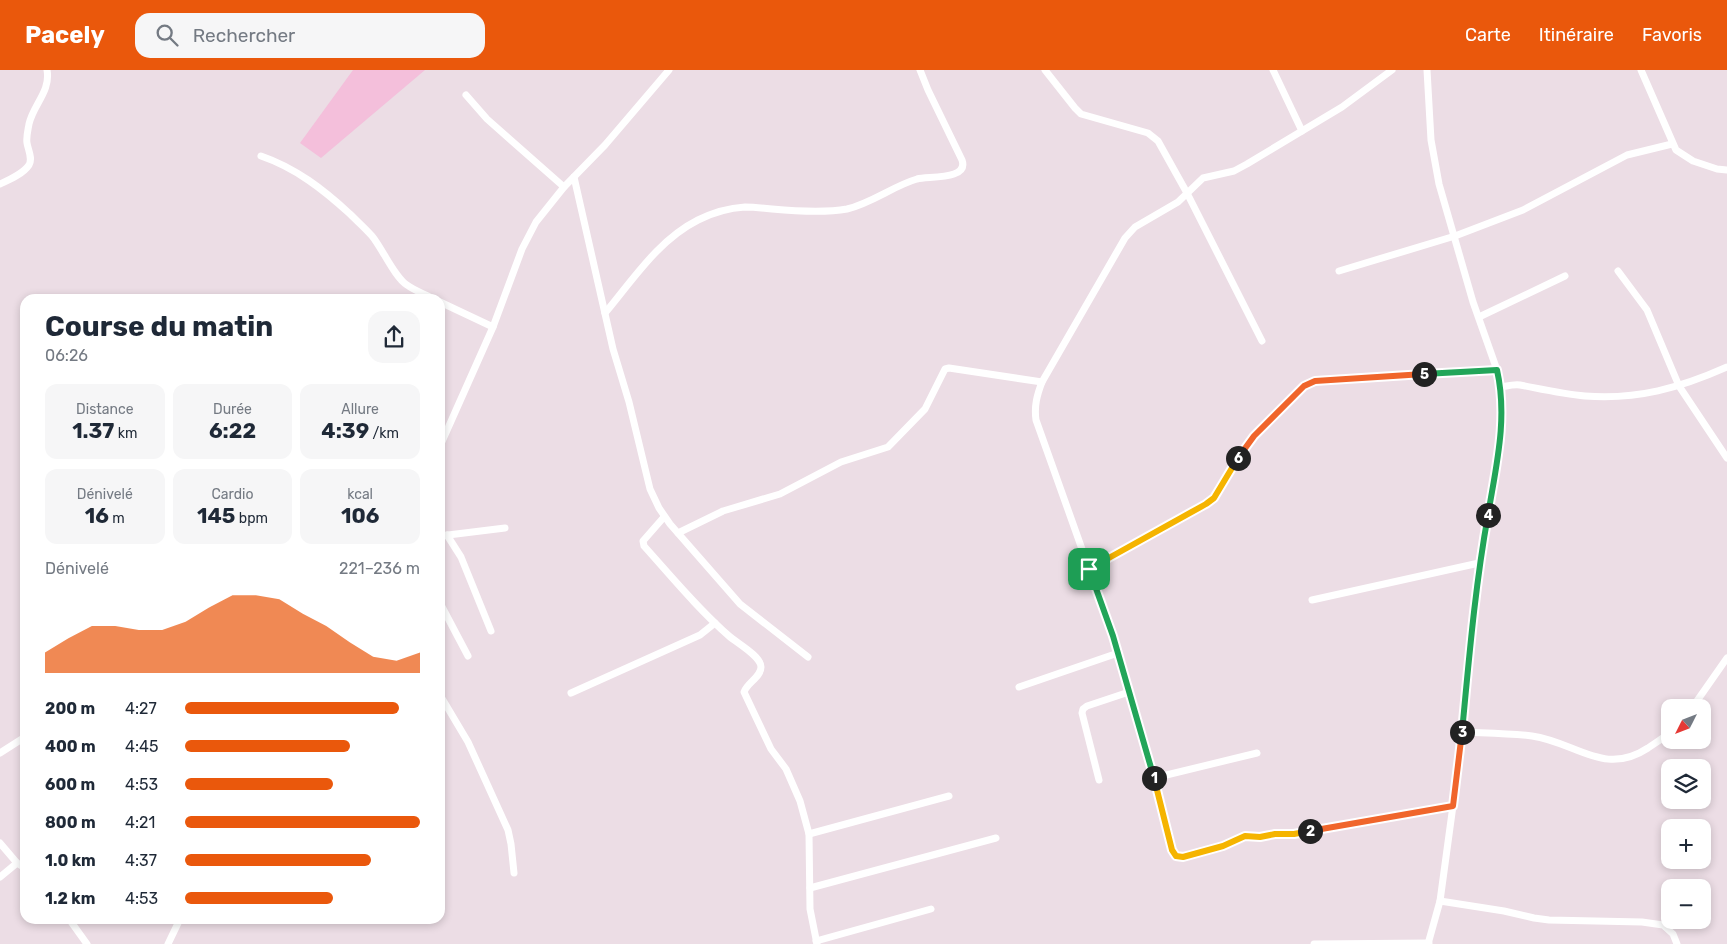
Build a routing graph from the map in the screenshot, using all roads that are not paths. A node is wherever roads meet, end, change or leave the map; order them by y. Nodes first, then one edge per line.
1 (47, 70) edge
2 (669, 70) edge
3 (920, 70) edge
4 (1045, 70) edge
5 (1273, 70) edge
6 (1392, 70) edge
7 (1427, 70) edge
8 (1640, 70) edge
9 (466, 95) dead end
10 (1302, 131) junction
11 (1672, 144) junction
12 (261, 156) dead end
13 (1727, 170) edge
14 (574, 177) junction
15 (0, 184) edge
16 (564, 187) junction
17 (1187, 193) junction
18 (1455, 236) junction
19 (1339, 271) dead end
20 (1618, 271) dead end
21 (1565, 276) dead end
22 (424, 294) edge
23 (445, 304) edge
24 (604, 314) junction
25 (1479, 317) junction
26 (493, 327) junction
27 (1262, 341) dead end
28 (1727, 367) edge
29 (1497, 370) junction
30 (1042, 382) junction
31 (1679, 386) junction
32 (1501, 387) junction
33 (445, 435) edge
34 (1727, 458) edge
35 (664, 517) junction
36 (505, 528) dead end
37 (678, 533) junction
38 (445, 535) edge
39 (445, 536) edge
40 (1479, 563) junction
41 (1089, 569) junction
42 (1312, 600) dead end
43 (445, 612) edge
44 (715, 623) junction
45 (491, 631) dead end
46 (1118, 653) junction
47 (468, 656) dead end
48 (808, 657) dead end
49 (1727, 658) edge
50 (1019, 687) dead end
51 (1129, 692) junction
52 (571, 693) dead end
53 (1698, 699) edge
54 (445, 703) edge
55 (1462, 732) junction
56 (1661, 738) edge
57 (20, 740) edge
58 (0, 753) edge
59 (1257, 753) dead end
60 (1154, 778) junction
61 (1099, 780) dead end
62 (949, 796) dead end
63 (1453, 806) junction
64 (809, 834) junction
65 (996, 838) dead end
66 (0, 843) edge
67 (17, 863) junction
68 (20, 865) edge
69 (514, 873) dead end
70 (0, 877) edge
71 (810, 888) junction
72 (1440, 901) junction
73 (932, 909) dead end
74 (73, 924) edge
75 (178, 924) edge
76 (816, 942) edge
77 (87, 944) edge
78 (168, 944) edge
79 (1314, 944) edge
80 (1428, 944) edge
81 (1677, 944) edge

1 - 15 street
2 - 14 street
3 - 24 street
4 - 17 street
5 - 10 street
6 - 10 street
7 - 18 street
8 - 11 street
9 - 16 street
10 - 17 street
11 - 13 street
11 - 18 street
12 - 22 street
14 - 16 street
14 - 24 street
16 - 26 street
17 - 27 street
17 - 30 street
18 - 19 street
18 - 25 street
20 - 31 street
21 - 25 street
23 - 26 street
24 - 35 street
25 - 29 street
26 - 33 street
28 - 31 street
29 - 32 street
29 - 41 street
30 - 37 street
30 - 41 street
31 - 32 street
31 - 34 street
32 - 40 street
35 - 37 street
35 - 44 street
36 - 38 street
37 - 48 street
39 - 45 street
40 - 42 street
40 - 55 street
41 - 46 street
43 - 47 street
44 - 52 street
44 - 64 street
46 - 50 street
46 - 51 street
49 - 53 street
51 - 60 street
51 - 61 street
54 - 69 street
55 - 56 street
55 - 63 street
57 - 58 street
59 - 60 street
60 - 63 street
62 - 64 street
63 - 72 street
64 - 71 street
65 - 71 street
66 - 67 street
67 - 68 street
67 - 70 street
71 - 76 street
72 - 80 street
72 - 81 street
73 - 76 street
74 - 77 street
75 - 78 street
79 - 80 street

